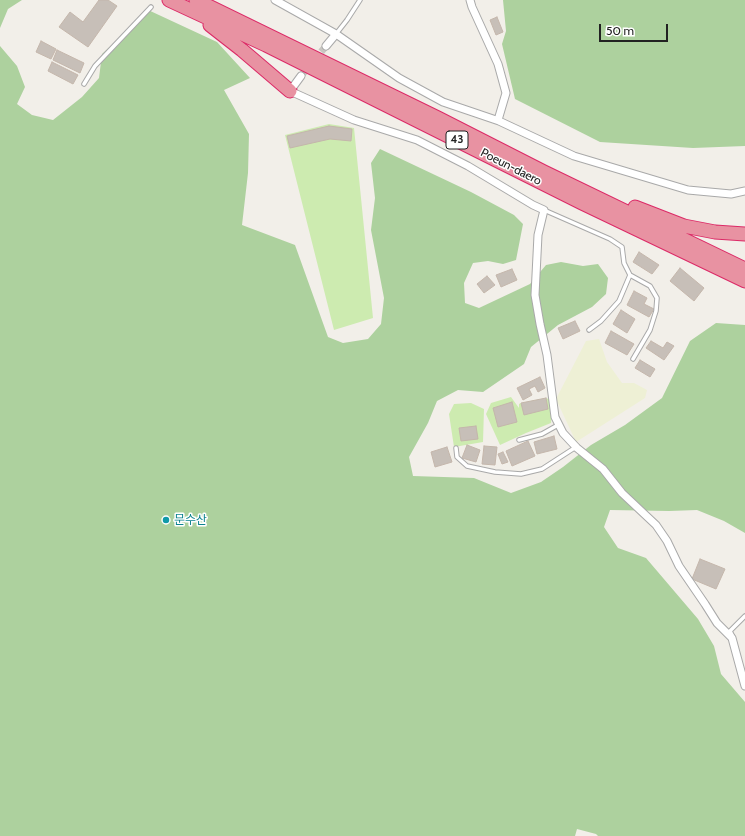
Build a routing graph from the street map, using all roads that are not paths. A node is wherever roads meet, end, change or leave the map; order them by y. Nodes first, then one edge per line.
1 (196, 0) edge
2 (275, 0) edge
3 (360, 0) edge
4 (470, 0) edge
5 (172, 1) edge
6 (151, 7) dead end
7 (336, 34) junction
8 (326, 46) tunnel mouth
9 (301, 76) tunnel mouth
10 (84, 84) dead end
11 (290, 91) junction
12 (498, 120) junction
13 (544, 172) junction
14 (745, 191) edge
15 (544, 210) junction
16 (745, 234) edge
17 (671, 245) junction
18 (745, 269) edge
19 (630, 275) junction
20 (745, 281) edge
21 (745, 287) edge
22 (589, 330) dead end
23 (633, 359) dead end
24 (558, 425) junction
25 (519, 440) dead end
26 (576, 447) junction
27 (456, 448) dead end
28 (745, 616) edge
29 (732, 638) junction
30 (745, 686) edge

1 - 13 highway, Poeun-daero / 43
2 - 7 street
3 - 7 lane
4 - 12 street
5 - 11 highway
5 - 17 highway, Poeun-daero / 43
6 - 10 lane
7 - 8 street
7 - 12 street
9 - 11 street
11 - 15 street
12 - 14 street
13 - 16 highway
13 - 18 highway, Poeun-daero / 43
15 - 19 lane
15 - 24 street
17 - 20 highway, Poeun-daero / 43
17 - 21 highway
19 - 22 lane
19 - 23 lane
24 - 25 lane
24 - 26 street
26 - 27 lane
26 - 29 street
28 - 29 lane
29 - 30 street

